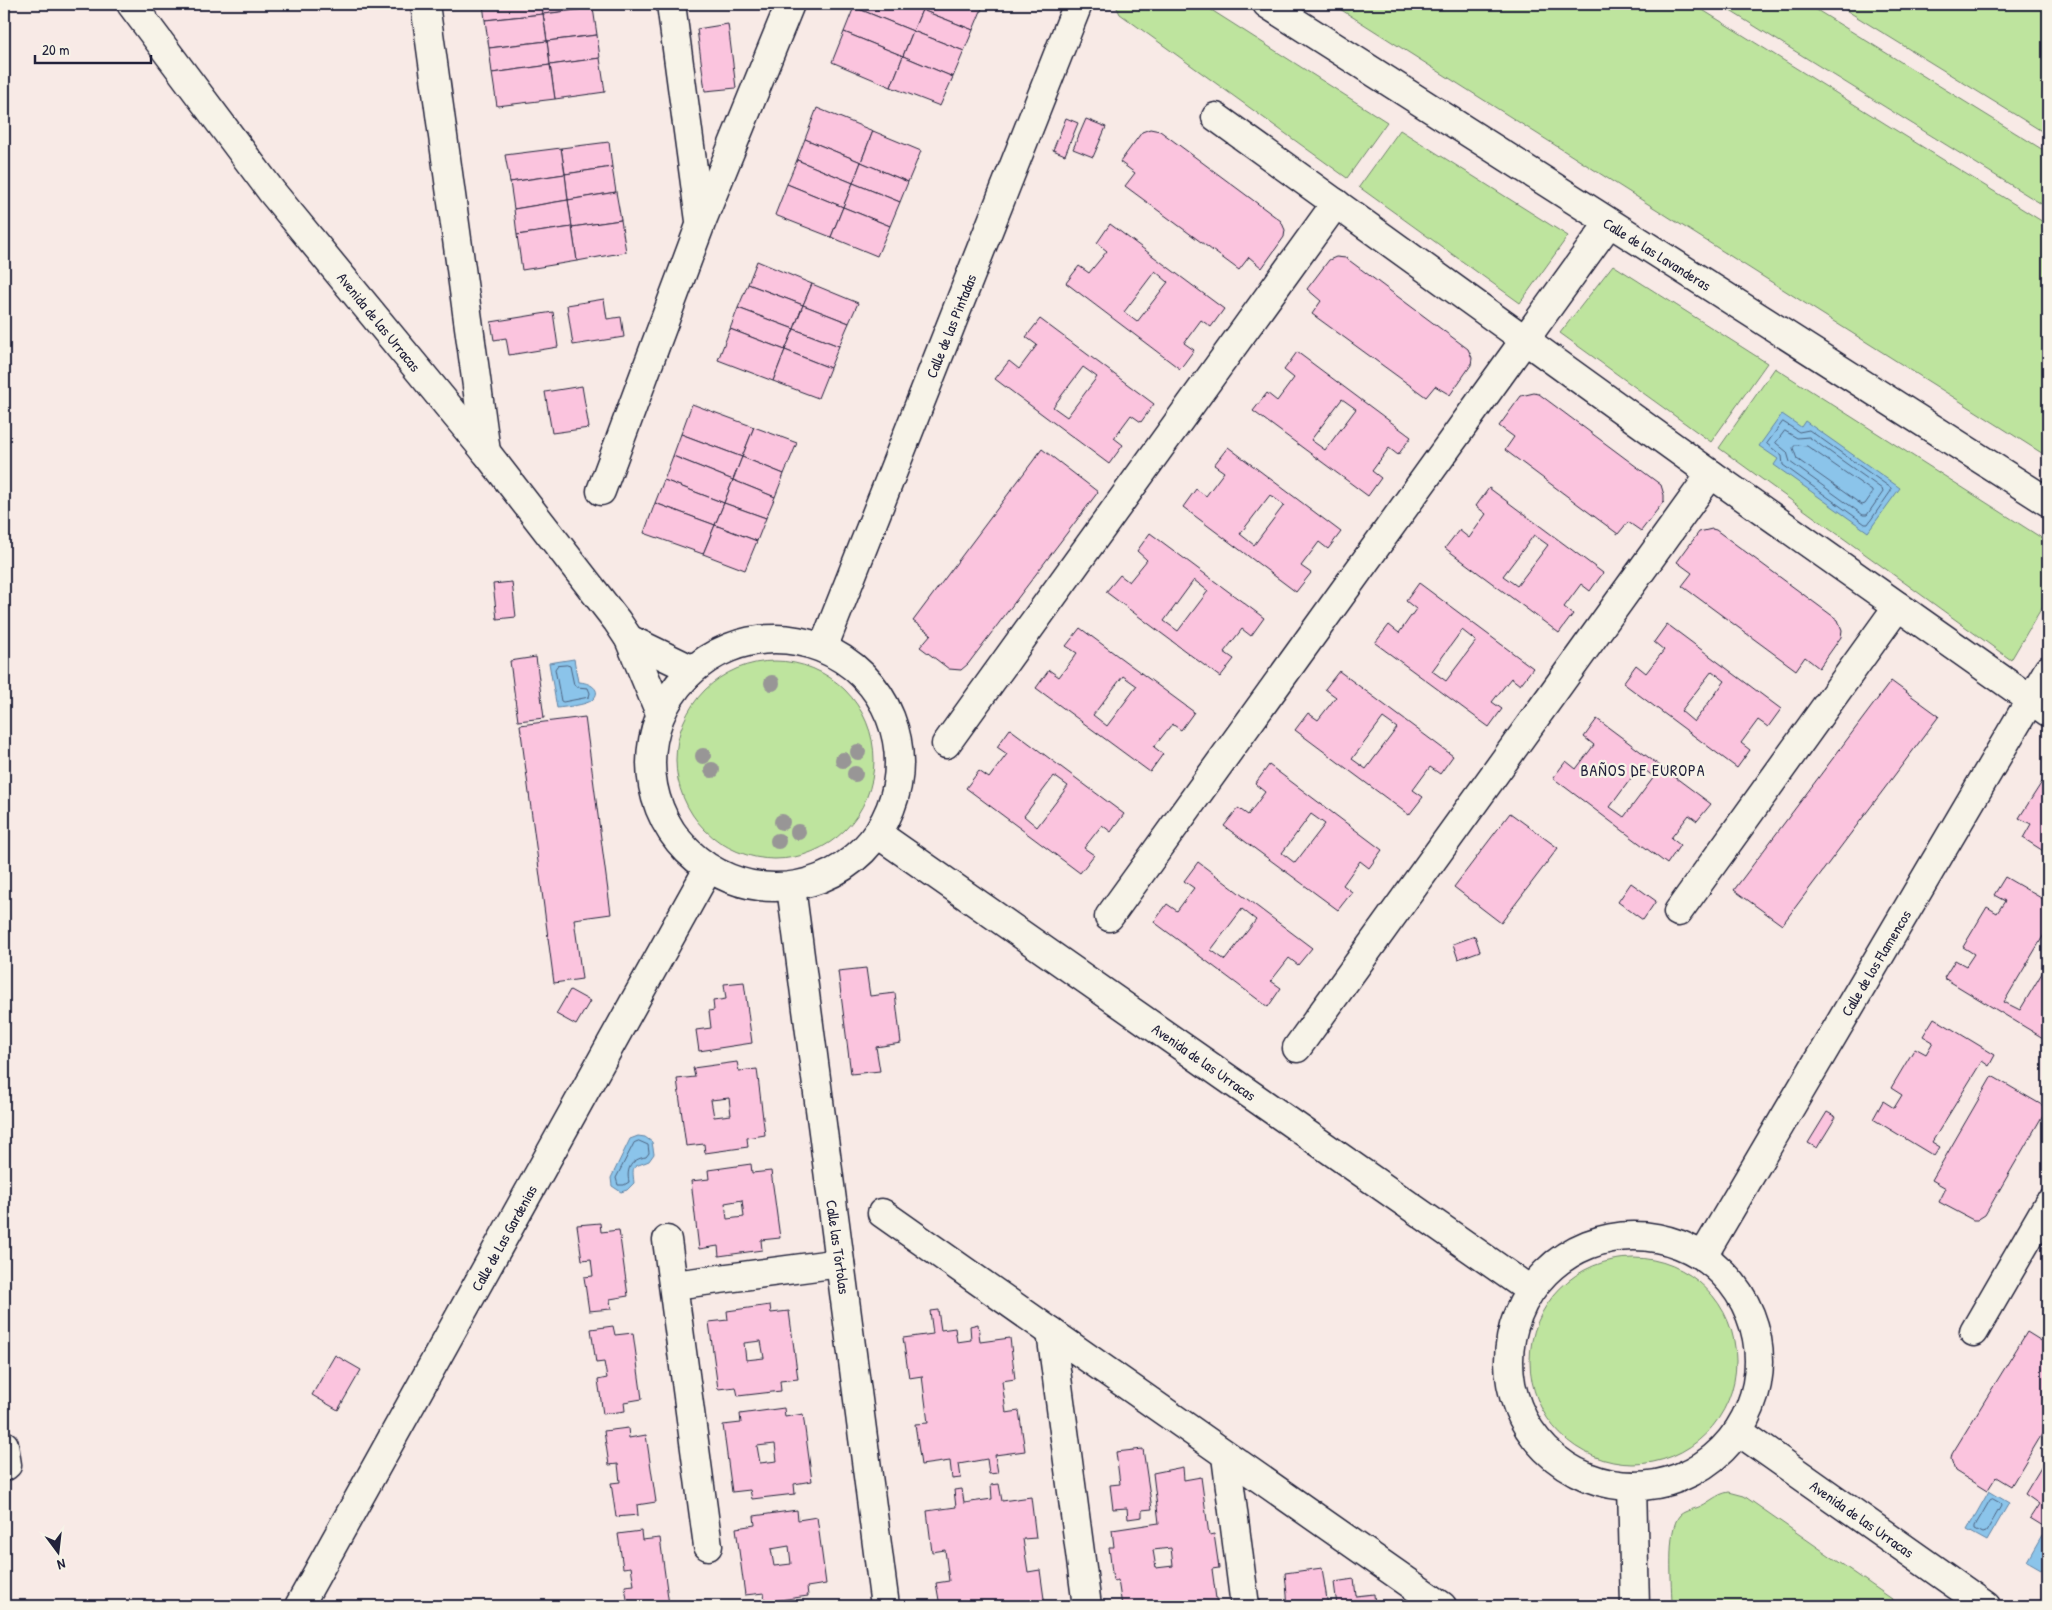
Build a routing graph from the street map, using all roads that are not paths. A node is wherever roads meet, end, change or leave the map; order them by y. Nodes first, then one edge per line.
1 (131, 4) edge
2 (425, 4) edge
3 (671, 4) edge
4 (790, 4) edge
5 (1078, 4) edge
6 (1267, 4) edge
7 (1216, 117) dead end
8 (1336, 203) junction
9 (701, 223) junction
10 (1609, 223) junction
11 (1526, 339) junction
12 (486, 452) junction
13 (1711, 474) junction
14 (601, 491) dead end
15 (2048, 502) edge
16 (1898, 606) junction
17 (629, 638) junction
18 (823, 648) junction
19 (692, 669) junction
20 (2048, 670) edge
21 (2040, 706) edge
22 (660, 713) junction
23 (946, 744) dead end
24 (878, 834) junction
25 (708, 869) junction
26 (791, 887) junction
27 (1678, 912) dead end
28 (1109, 917) dead end
29 (1297, 1048) dead end
30 (2048, 1204) edge
31 (882, 1213) dead end
32 (667, 1240) dead end
33 (1703, 1256) junction
34 (840, 1263) junction
35 (674, 1285) junction
36 (1530, 1290) junction
37 (1052, 1332) junction
38 (1974, 1332) dead end
39 (1738, 1431) junction
40 (4, 1445) edge
41 (1226, 1456) junction
42 (4, 1467) edge
43 (1632, 1486) junction
44 (708, 1546) dead end
45 (299, 1606) edge
46 (885, 1606) edge
47 (1086, 1606) edge
48 (1245, 1606) edge
49 (1442, 1606) edge
50 (1635, 1606) edge
51 (1986, 1606) edge

1 - 12 street, Avenida de las Urracas
2 - 12 street
3 - 9 street
4 - 9 street
5 - 18 street, Calle de las Pintadas
6 - 10 street, Calle de las Lavanderas
7 - 8 street
8 - 11 street
8 - 23 street
9 - 14 street
10 - 11 street
10 - 15 street, Calle de las Lavanderas
11 - 13 street
11 - 28 street
12 - 17 street, Avenida de las Urracas
13 - 16 street
13 - 29 street
16 - 21 street
16 - 27 street
17 - 19 street, Avenida de las Urracas
17 - 22 street, Avenida de las Urracas
18 - 19 street
18 - 24 street
19 - 22 street
20 - 21 street, Calle de los Flamencos
21 - 33 street, Calle de los Flamencos
22 - 25 street
24 - 26 street
24 - 36 street, Avenida de las Urracas
25 - 26 street
25 - 45 street, Calle de Las Gardenias
26 - 34 street, Calle las Tórtolas
30 - 38 street
31 - 37 street
32 - 35 street
33 - 36 street
33 - 39 street
34 - 35 street
34 - 46 street, Calle las Tórtolas
35 - 44 street
36 - 43 street
37 - 41 street
37 - 47 street
39 - 43 street
39 - 51 street, Avenida de las Urracas
40 - 42 street
41 - 48 street
41 - 49 street
43 - 50 street

